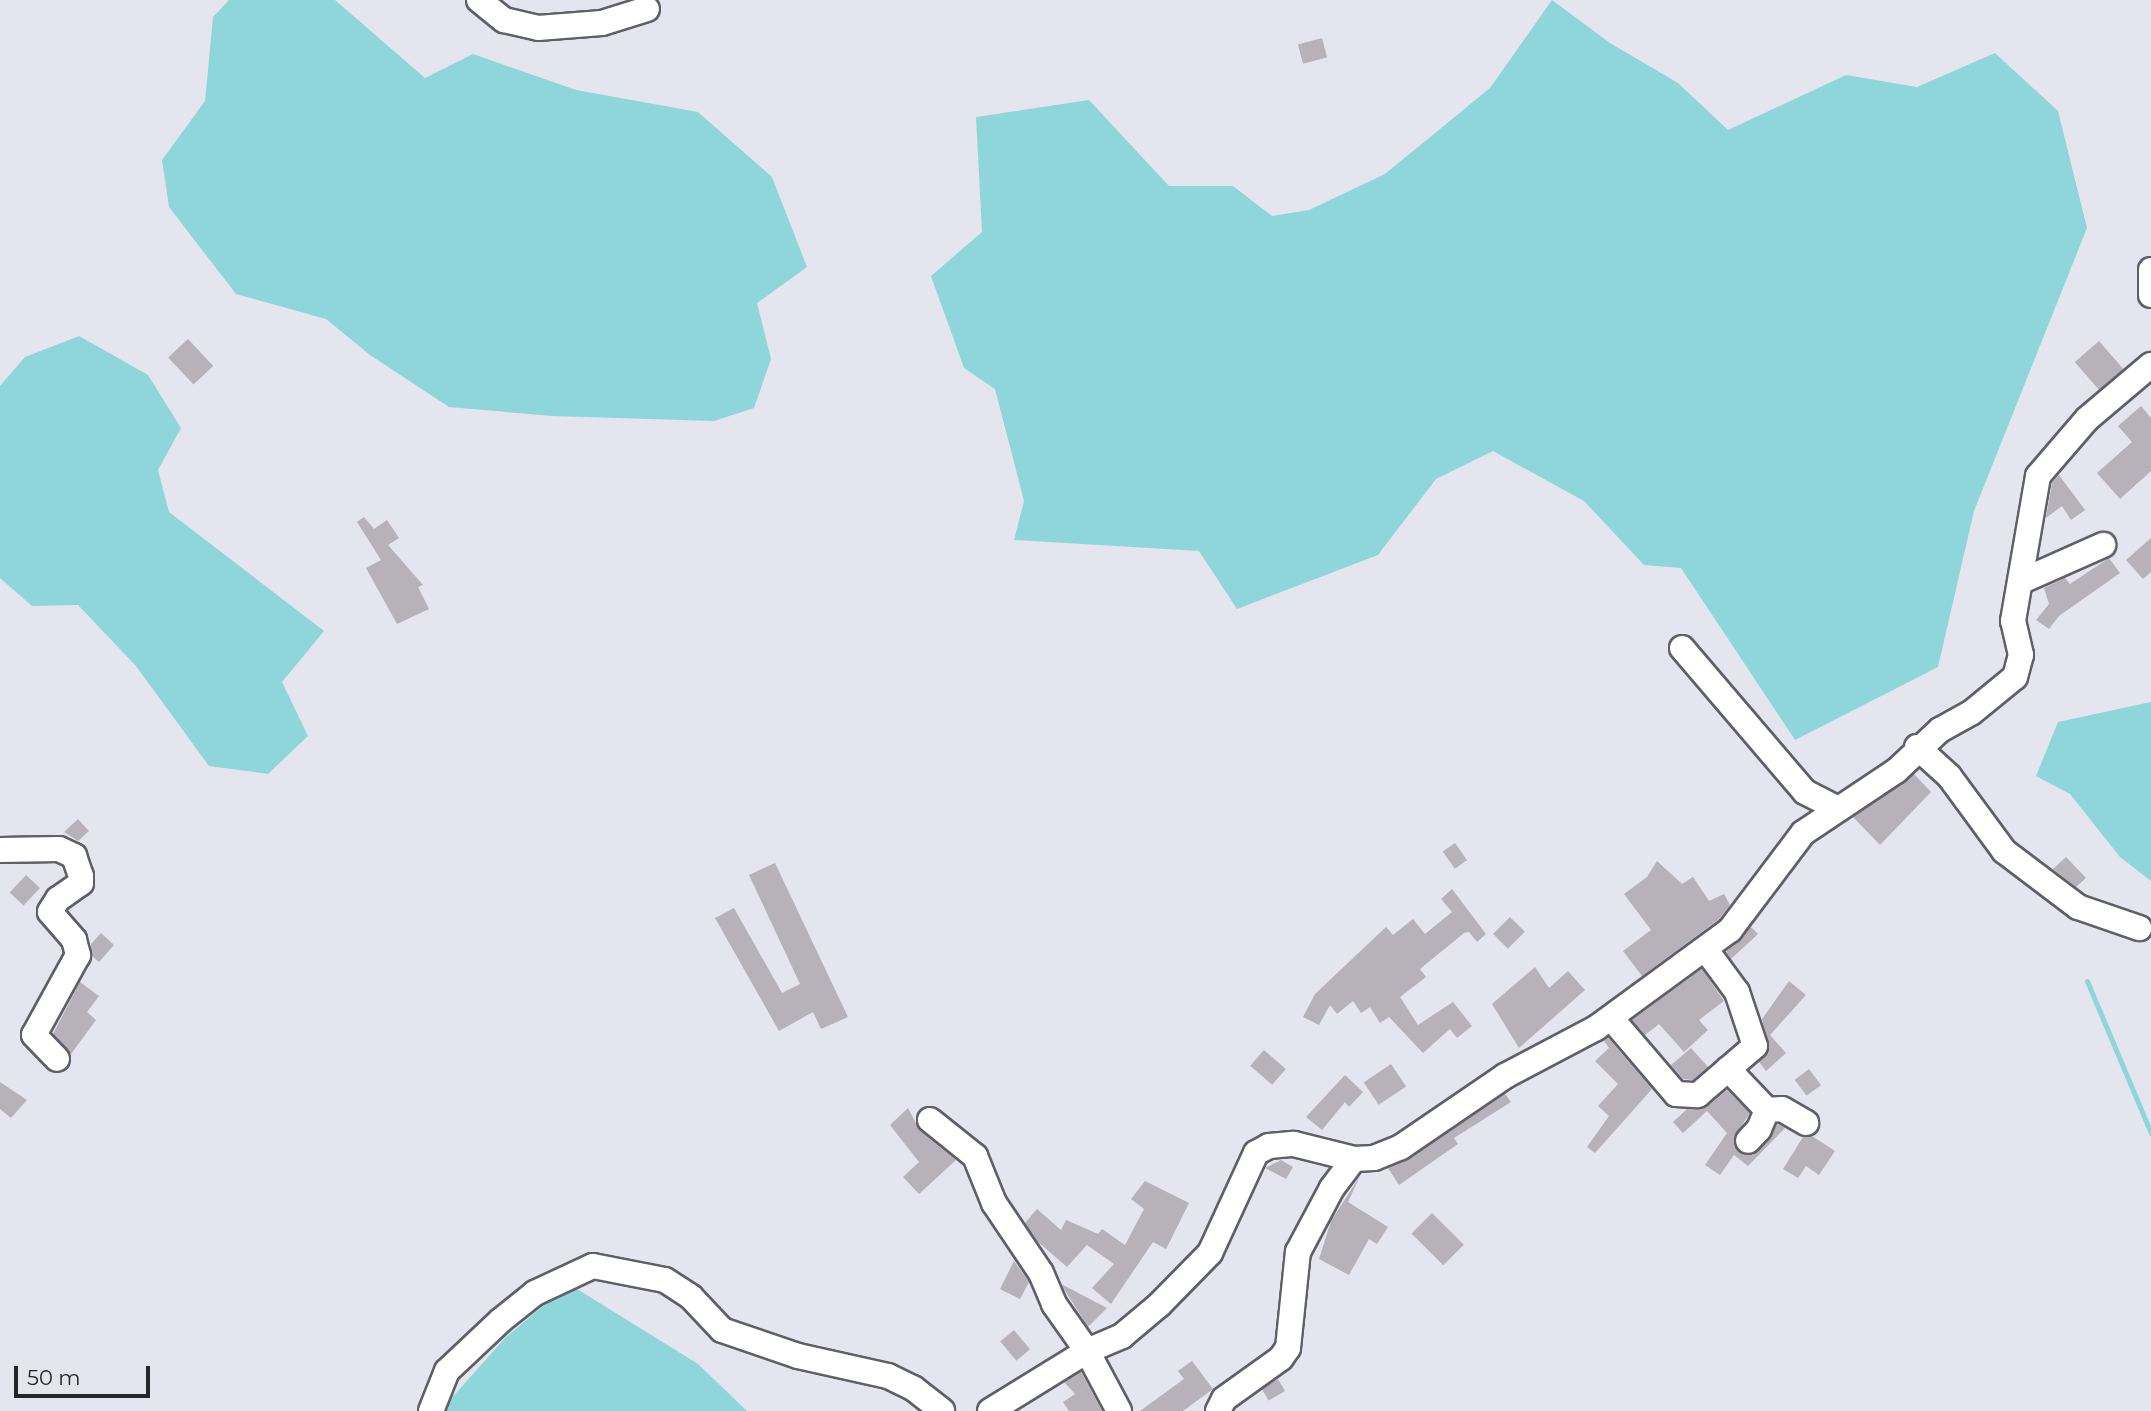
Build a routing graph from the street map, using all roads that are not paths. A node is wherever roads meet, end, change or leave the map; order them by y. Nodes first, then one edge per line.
1 (479, 0) edge
2 (647, 9) dead end
3 (2151, 270) edge
4 (2151, 295) edge
5 (2151, 365) edge
6 (2103, 545) dead end
7 (2022, 581) junction
8 (1682, 648) dead end
9 (1917, 747) junction
10 (1837, 808) junction
11 (0, 850) edge
12 (2139, 928) dead end
13 (1706, 950) junction
14 (1611, 1018) junction
15 (57, 1059) dead end
16 (1728, 1069) junction
17 (1767, 1110) junction
18 (930, 1120) dead end
19 (1806, 1123) dead end
20 (1748, 1141) dead end
21 (1354, 1159) junction
22 (1087, 1351) junction
23 (430, 1411) edge
24 (942, 1411) edge
25 (990, 1411) edge
26 (1119, 1411) edge
27 (1218, 1411) edge

1 - 2 street
3 - 4 street
5 - 7 street
6 - 7 street
7 - 9 street
8 - 10 street
9 - 10 street
9 - 12 street
10 - 13 street
11 - 15 street
13 - 14 street
13 - 16 street
14 - 16 street
14 - 21 street
16 - 17 street
17 - 19 street
17 - 20 street
18 - 22 street
21 - 22 street
21 - 27 street
22 - 25 street
22 - 26 street
23 - 24 street

